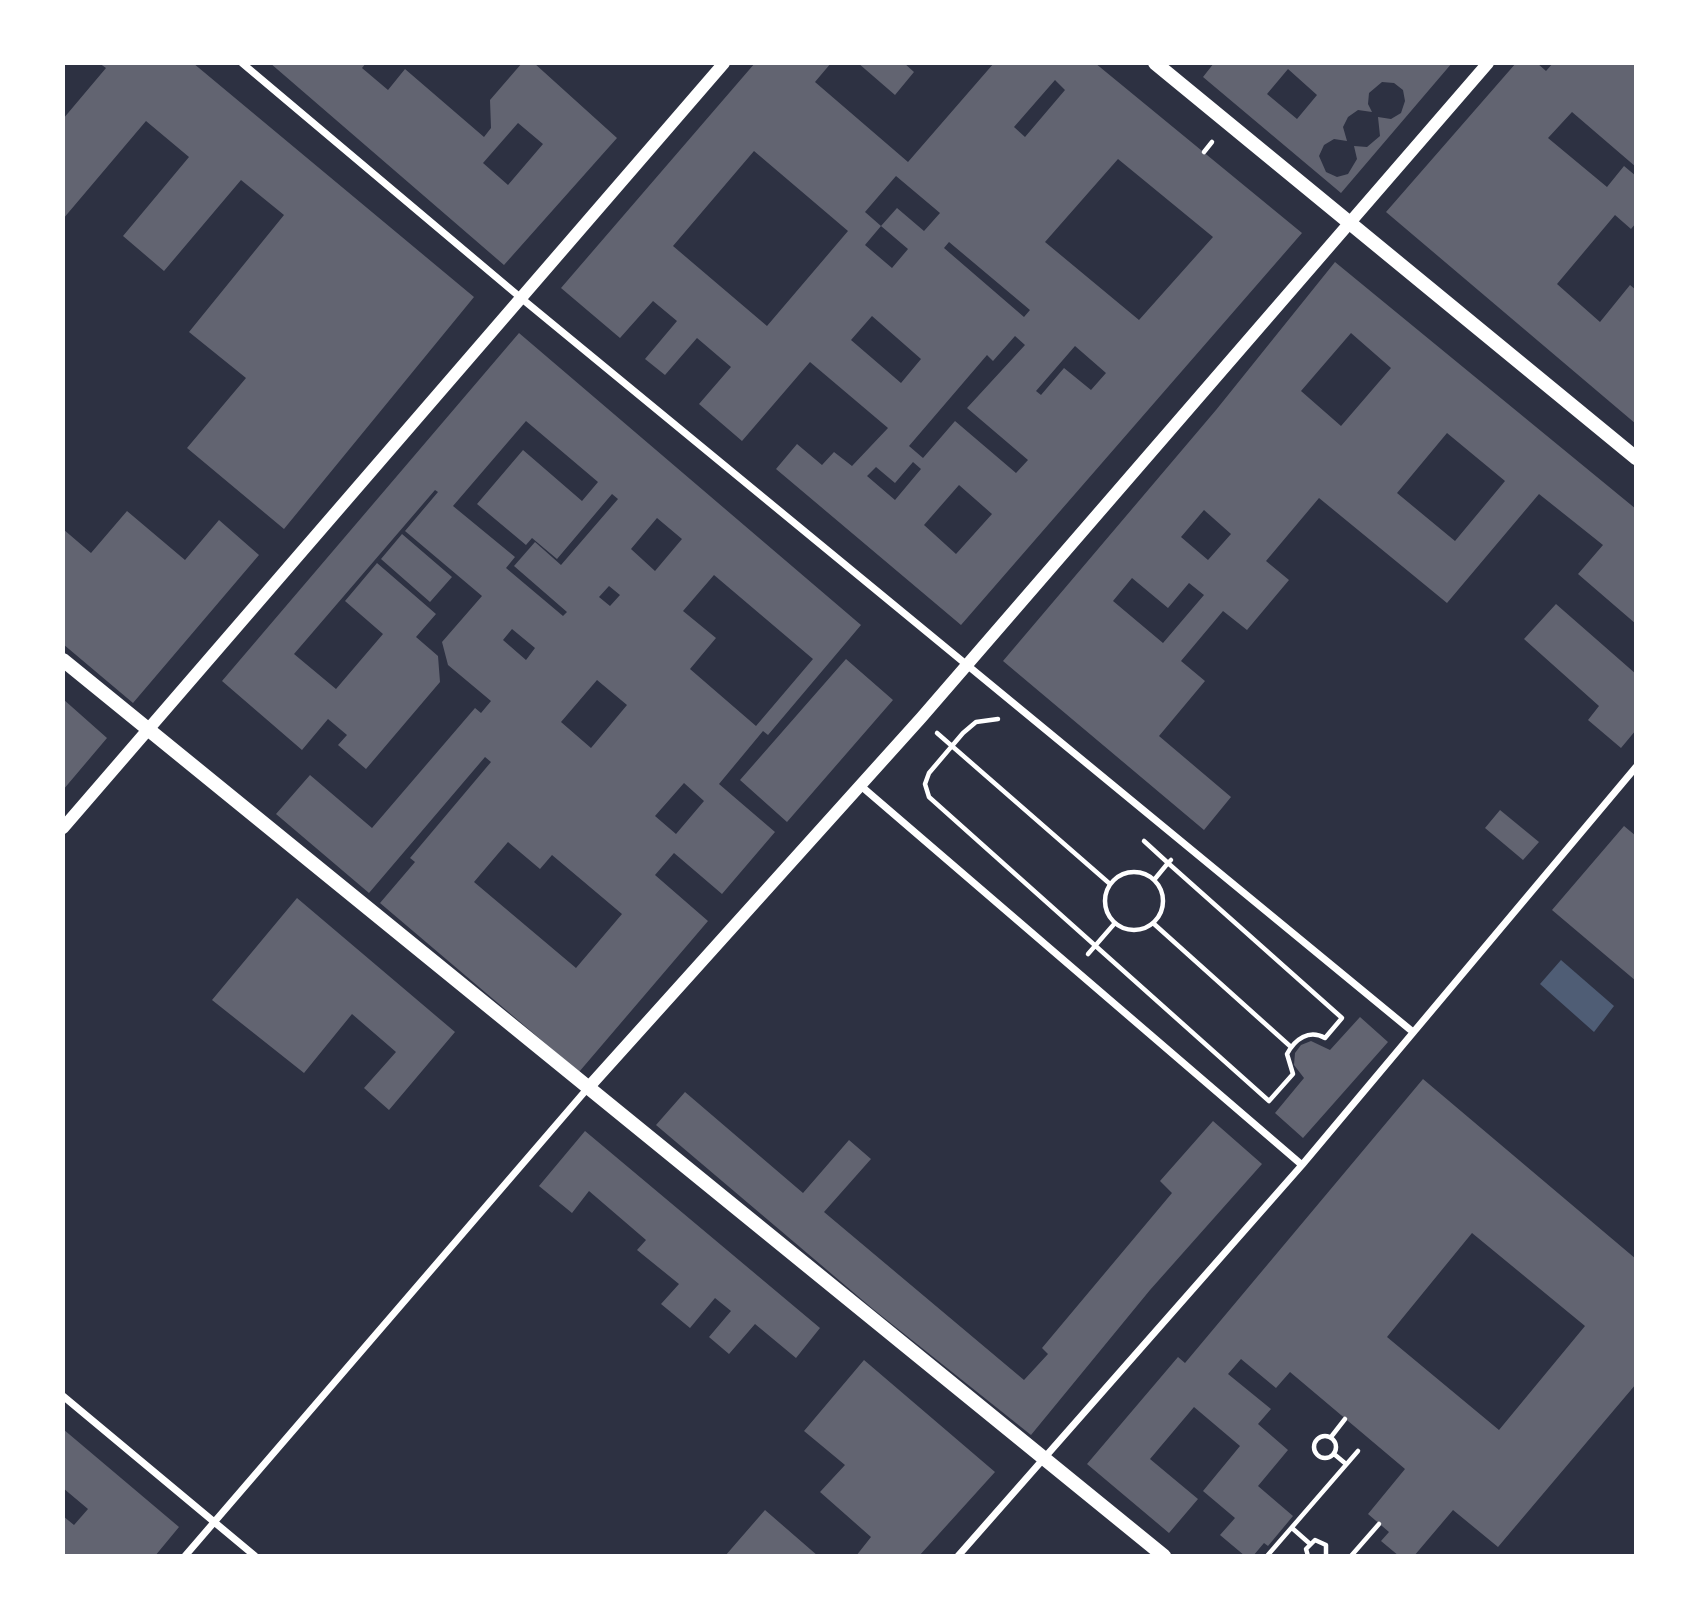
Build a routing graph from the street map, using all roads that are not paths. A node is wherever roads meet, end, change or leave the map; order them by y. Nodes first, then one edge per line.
1 (242, 63) edge
2 (724, 63) edge
3 (1155, 63) edge
4 (1488, 63) edge
5 (1349, 221) junction
6 (521, 298) junction
7 (1636, 458) edge
8 (63, 660) edge
9 (969, 663) junction
10 (148, 730) junction
11 (1636, 767) edge
12 (861, 786) junction
13 (63, 828) edge
14 (1413, 1032) junction
15 (587, 1089) junction
16 (1302, 1166) junction
17 (63, 1396) edge
18 (1044, 1460) junction
19 (214, 1522) junction
20 (185, 1556) edge
21 (255, 1556) edge
22 (958, 1556) edge
23 (1164, 1556) edge

1 - 6 street
2 - 6 street
3 - 5 main road
4 - 5 street
5 - 7 main road
5 - 9 street
6 - 9 street
6 - 10 street
8 - 10 main road
9 - 12 street
9 - 14 street
10 - 13 street
10 - 15 main road
11 - 14 street
12 - 15 street
12 - 16 street
14 - 16 street
15 - 18 main road
15 - 19 street
16 - 18 street
17 - 19 street
18 - 22 street
18 - 23 main road
19 - 20 street
19 - 21 street

